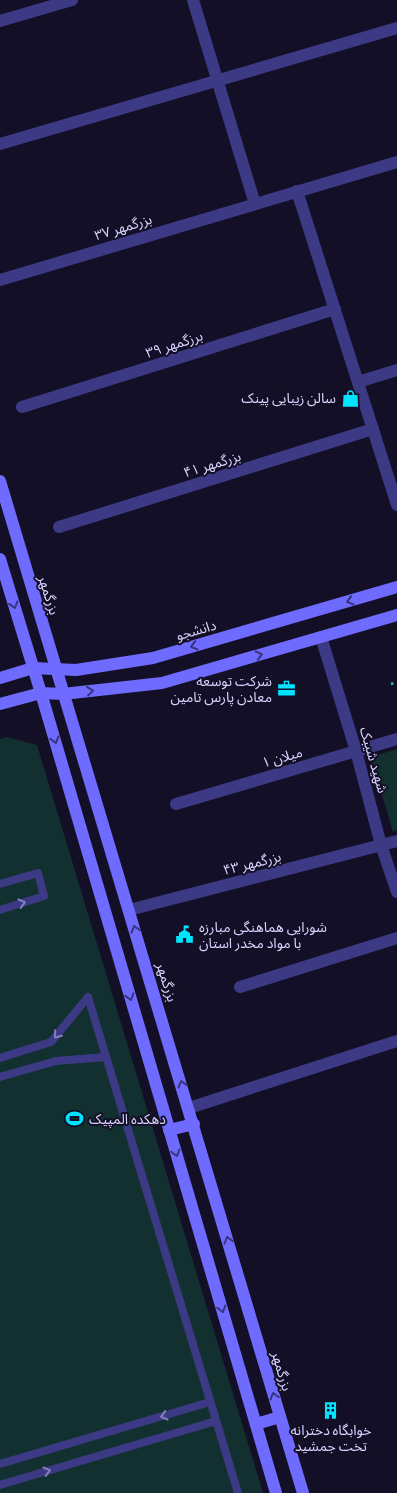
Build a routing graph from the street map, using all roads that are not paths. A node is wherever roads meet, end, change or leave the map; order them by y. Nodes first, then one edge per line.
1 (72, 0) edge
2 (193, 0) edge
3 (0, 21) edge
4 (397, 28) edge
5 (218, 80) junction
6 (0, 144) edge
7 (397, 162) edge
8 (298, 191) junction
9 (255, 204) junction
10 (0, 280) edge
11 (335, 309) junction
12 (397, 370) edge
13 (358, 382) junction
14 (22, 407) dead end
15 (373, 429) junction
16 (0, 481) edge
17 (397, 505) edge
18 (59, 527) dead end
19 (0, 558) edge
20 (397, 588) edge
21 (397, 614) edge
22 (321, 636) junction
23 (34, 668) junction
24 (56, 669) junction
25 (0, 678) edge
26 (41, 693) junction
27 (64, 694) junction
28 (0, 704) edge
29 (397, 739) edge
30 (356, 751) junction
31 (176, 804) dead end
32 (397, 841) edge
33 (381, 846) junction
34 (0, 884) edge
35 (397, 892) edge
36 (0, 910) edge
37 (129, 910) junction
38 (397, 938) edge
39 (240, 986) dead end
40 (397, 1041) edge
41 (106, 1057) junction
42 (0, 1058) edge
43 (0, 1077) edge
44 (189, 1108) junction
45 (194, 1124) junction
46 (169, 1130) junction
47 (210, 1402) junction
48 (280, 1417) junction
49 (216, 1421) junction
50 (256, 1424) junction
51 (0, 1464) edge
52 (0, 1485) edge
53 (238, 1493) edge
54 (276, 1493) edge
55 (303, 1493) edge

1 - 3 street
2 - 5 street
4 - 5 street
5 - 6 street
5 - 9 street
7 - 8 street, بزرگمهر ۳۷
8 - 9 street, بزرگمهر ۳۷
8 - 11 street
9 - 10 street, بزرگمهر ۳۷
11 - 13 street
11 - 14 street, برزگمهر ۳۹
12 - 13 street
13 - 15 street
15 - 17 street
15 - 18 street, بزرگمهر ۴۱
16 - 24 street, بزرگمهر
19 -> 23 street
20 -> 24 street, دانشجو
21 - 22 street
27 -> 22 street
22 - 30 street, شهید شیبک
23 - 24 street, دانشجو
23 - 25 street, دانشجو
23 - 26 street
24 - 27 street, بزرگمهر
26 - 27 street
26 - 28 street
26 -> 46 street
27 - 37 street, بزرگمهر
29 - 30 street, میلان ۱
30 - 31 street, میلان ۱
30 - 33 street, شهید شیبک
32 - 33 street, بزرگمهر ۴۳
33 - 35 street, شهید شیبک
33 - 37 street, بزرگمهر ۴۳
36 -> 34 lane
44 -> 37 street, بزرگمهر
38 - 39 street
40 - 44 street
41 -> 42 lane
41 - 43 lane
41 - 47 lane
44 - 45 street, بزرگمهر
45 - 46 street
48 -> 45 street, بزرگمهر
46 -> 50 street
47 - 49 lane
47 -> 51 lane
48 - 50 street
48 - 55 street, بزرگمهر
52 -> 49 lane
49 - 53 lane
50 - 54 street

